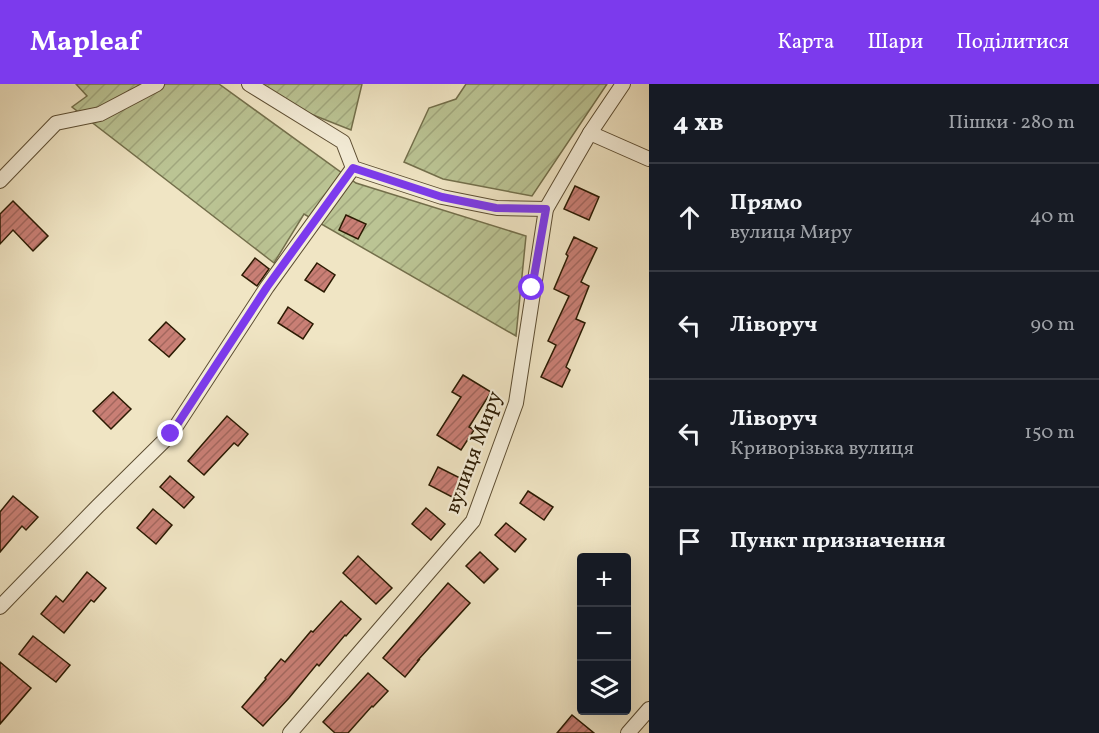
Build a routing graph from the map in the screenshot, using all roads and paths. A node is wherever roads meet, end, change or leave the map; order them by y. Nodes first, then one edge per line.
1 (157, 84) edge
2 (249, 84) edge
3 (623, 84) edge
4 (590, 133) junction
5 (649, 159) edge
6 (353, 168) junction
7 (0, 181) edge
8 (546, 209) junction
9 (0, 607) edge
10 (649, 709) edge
11 (290, 733) edge
12 (628, 733) edge

1 - 7 street
2 - 6 street
3 - 4 street, вулиця Миру
4 - 5 street
4 - 8 street, вулиця Миру
6 - 8 street
6 - 9 street
8 - 11 street, вулиця Миру
10 - 12 street

